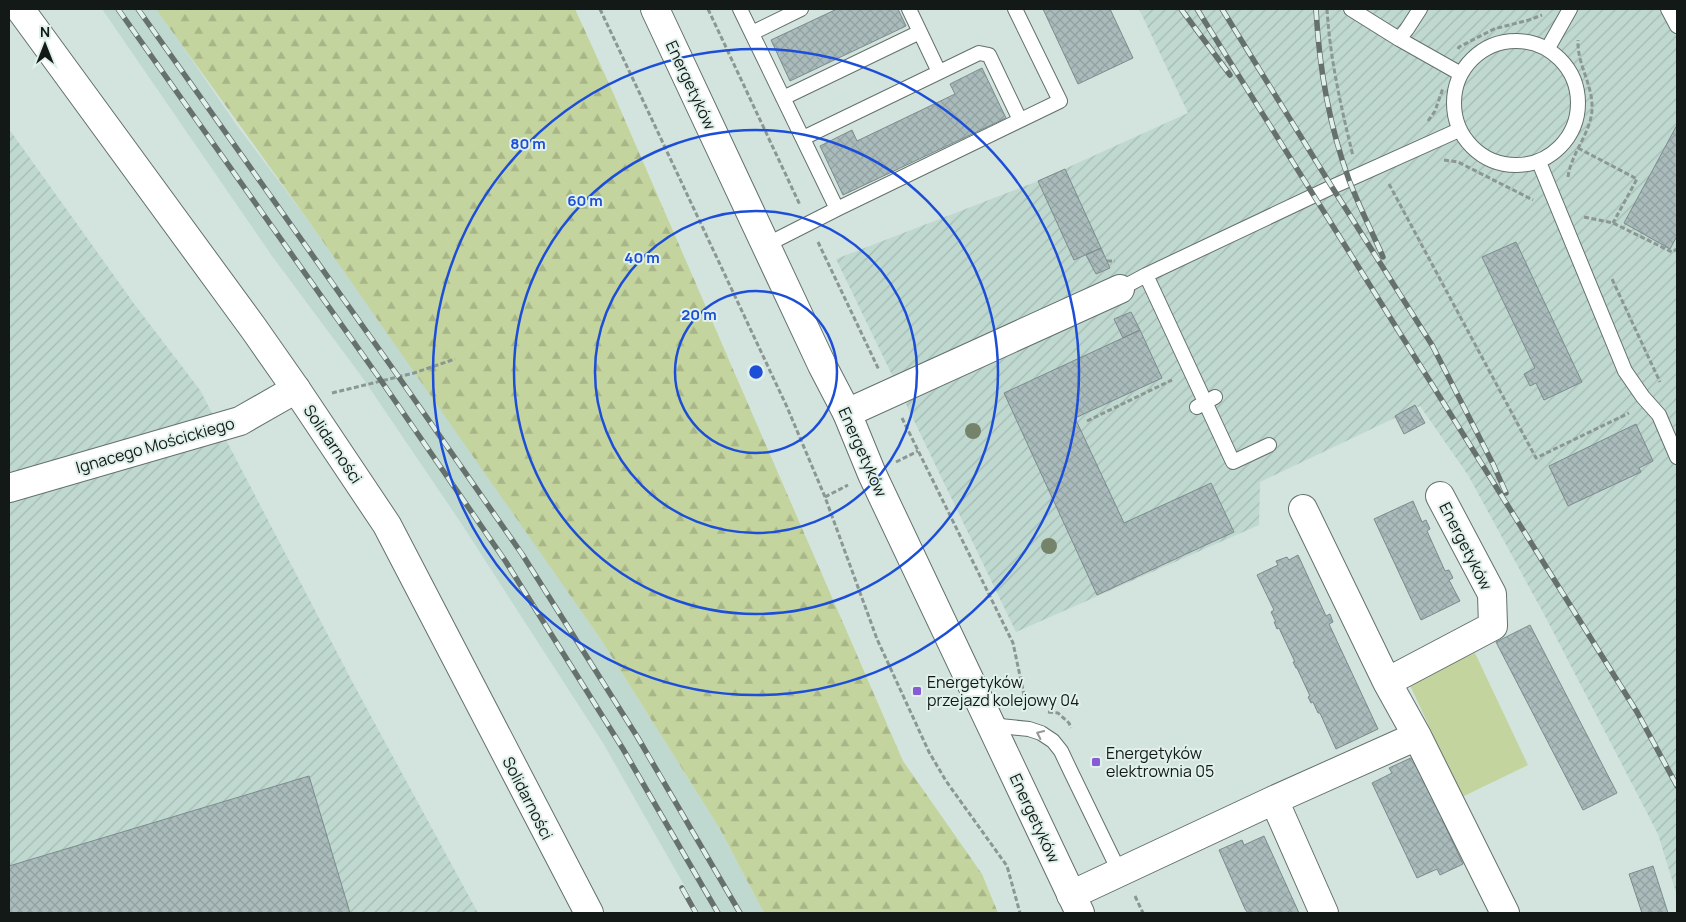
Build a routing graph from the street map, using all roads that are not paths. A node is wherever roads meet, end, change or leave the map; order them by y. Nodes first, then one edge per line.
1 (20, 9) edge
2 (655, 9) edge
3 (740, 9) edge
4 (801, 9) edge
5 (909, 9) edge
6 (1015, 9) edge
7 (1351, 9) edge
8 (1420, 9) edge
9 (1570, 9) edge
10 (1668, 9) edge
11 (1677, 26) edge
12 (920, 32) junction
13 (752, 33) junction
14 (1399, 39) junction
15 (1548, 48) junction
16 (1455, 71) junction
17 (939, 72) junction
18 (784, 98) junction
19 (1020, 120) junction
20 (1460, 130) junction
21 (803, 138) junction
22 (1539, 162) junction
23 (838, 209) junction
24 (766, 245) junction
25 (1146, 275) junction
26 (1120, 289) joint
27 (296, 389) junction
28 (847, 413) junction
29 (1269, 445) dead end
30 (1677, 457) edge
31 (9, 488) edge
32 (1440, 496) dead end
33 (1303, 510) dead end
34 (1387, 682) junction
35 (990, 725) junction
36 (1417, 736) junction
37 (1274, 800) junction
38 (1120, 873) junction
39 (1075, 904) edge
40 (589, 913) edge
41 (1324, 913) edge
42 (1505, 913) edge

1 - 27 street, Solidarności
2 - 24 street, Energetyków
3 - 13 lane
4 - 13 lane
5 - 12 lane
6 - 19 lane
7 - 14 lane
8 - 14 lane
9 - 15 lane
10 - 11 lane
12 - 17 lane
12 - 18 lane
13 - 18 lane
14 - 16 lane
15 - 16 lane
15 - 22 lane
16 - 20 lane
17 - 19 lane
17 - 21 lane
18 - 21 lane
19 - 23 lane
20 - 22 lane
20 - 25 lane
21 - 23 lane
22 - 30 lane
23 - 24 lane
24 - 28 street, Energetyków
25 - 26 lane
25 - 29 lane
26 - 28 street
27 - 31 street, Ignacego Mościckiego
27 - 40 street, Solidarności
28 - 35 street, Energetyków
32 - 34 street, Energetyków
33 - 34 street
34 - 36 street
38 -> 35 lane
35 - 39 street, Energetyków
36 - 37 street, Energetyków
36 - 42 street
37 - 38 street, Energetyków
37 - 41 street
38 - 39 street, Energetyków

